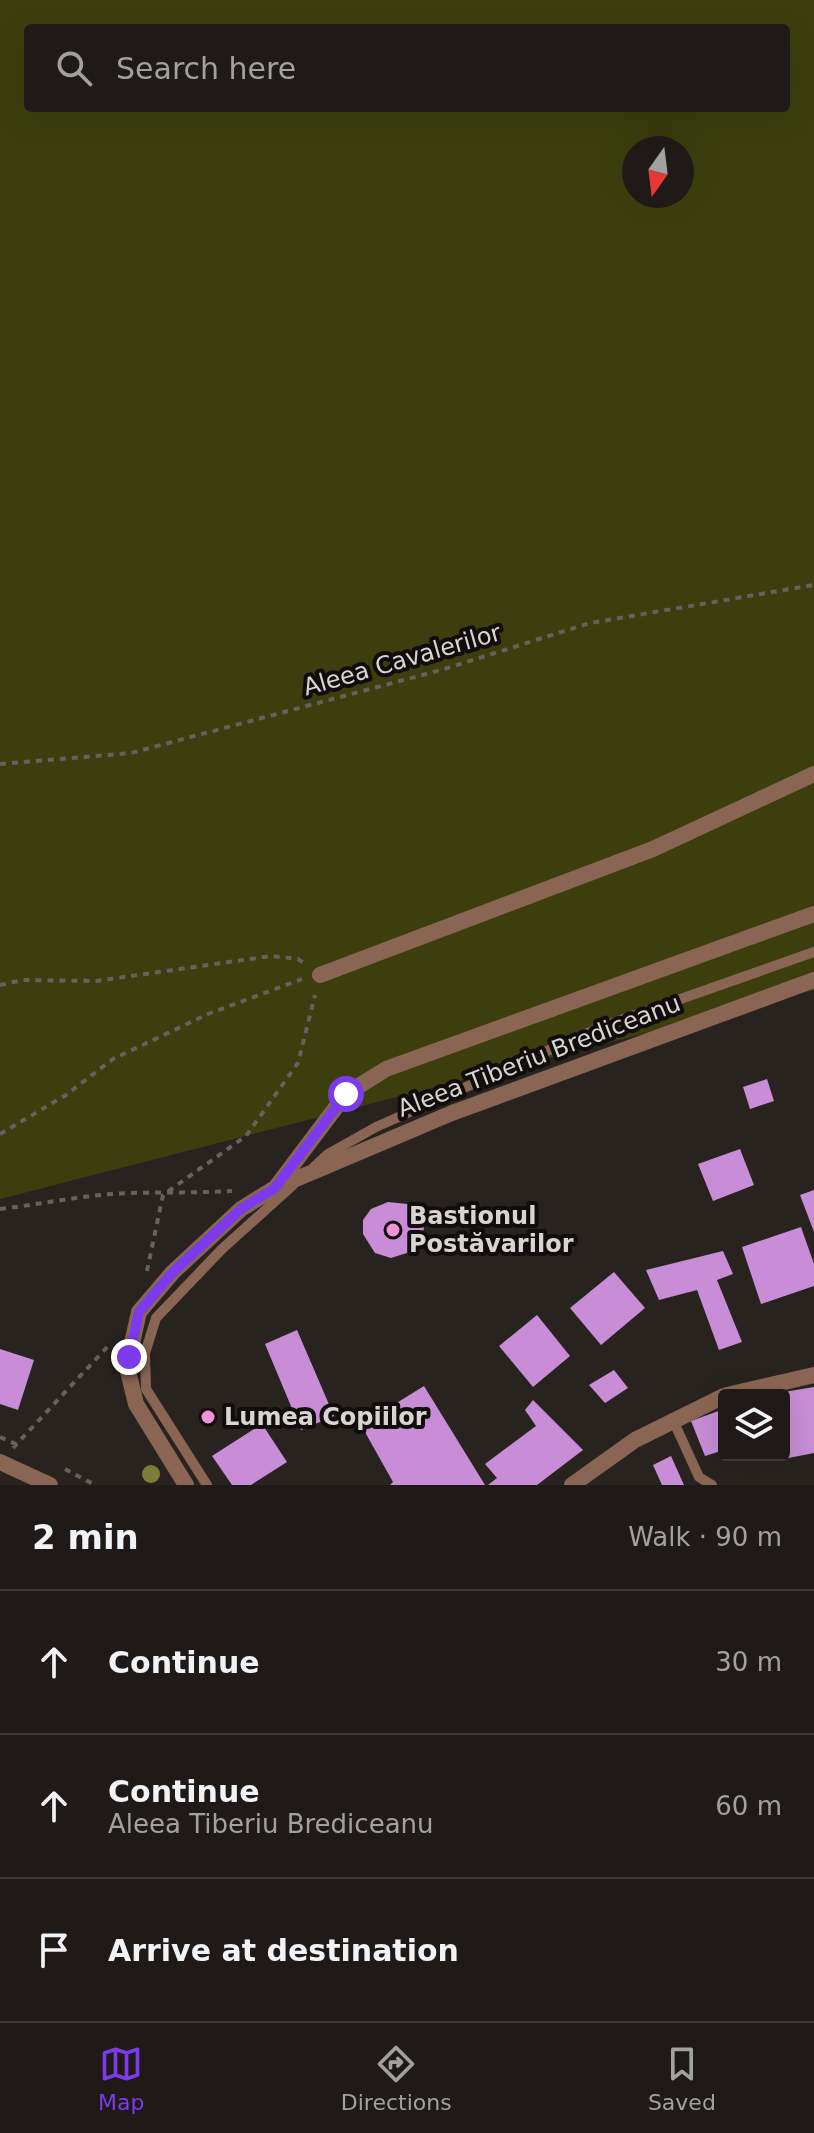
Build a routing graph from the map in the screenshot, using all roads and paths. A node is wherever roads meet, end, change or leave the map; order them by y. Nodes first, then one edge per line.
1 (814, 585) edge
2 (0, 764) edge
3 (814, 774) edge
4 (814, 914) edge
5 (814, 952) edge
6 (320, 975) junction
7 (814, 980) edge
8 (0, 985) edge
9 (0, 1134) edge
10 (305, 1175) junction
11 (275, 1188) junction
12 (233, 1191) dead end
13 (163, 1195) junction
14 (0, 1209) edge
15 (139, 1312) junction
16 (814, 1375) edge
17 (752, 1389) edge
18 (718, 1398) edge
19 (672, 1418) junction
20 (0, 1462) edge
21 (50, 1485) edge
22 (186, 1485) edge
23 (207, 1485) edge
24 (572, 1485) edge
25 (712, 1485) edge

1 - 2 path, Aleea Cavalerilor
3 - 6 street
4 - 11 street
5 - 10 lane
6 - 8 path
6 - 9 path
6 - 13 path
7 - 10 street, Aleea Tiberiu Brediceanu
10 - 11 street, Aleea Tiberiu Brediceanu
10 - 23 lane
11 - 15 street, Aleea Tiberiu Brediceanu
12 - 13 path
13 - 14 path
13 - 15 path
15 - 20 path
15 - 22 street, Aleea Tiberiu Brediceanu
16 - 17 street
18 - 19 street
19 - 24 street
19 - 25 lane
20 - 21 street

